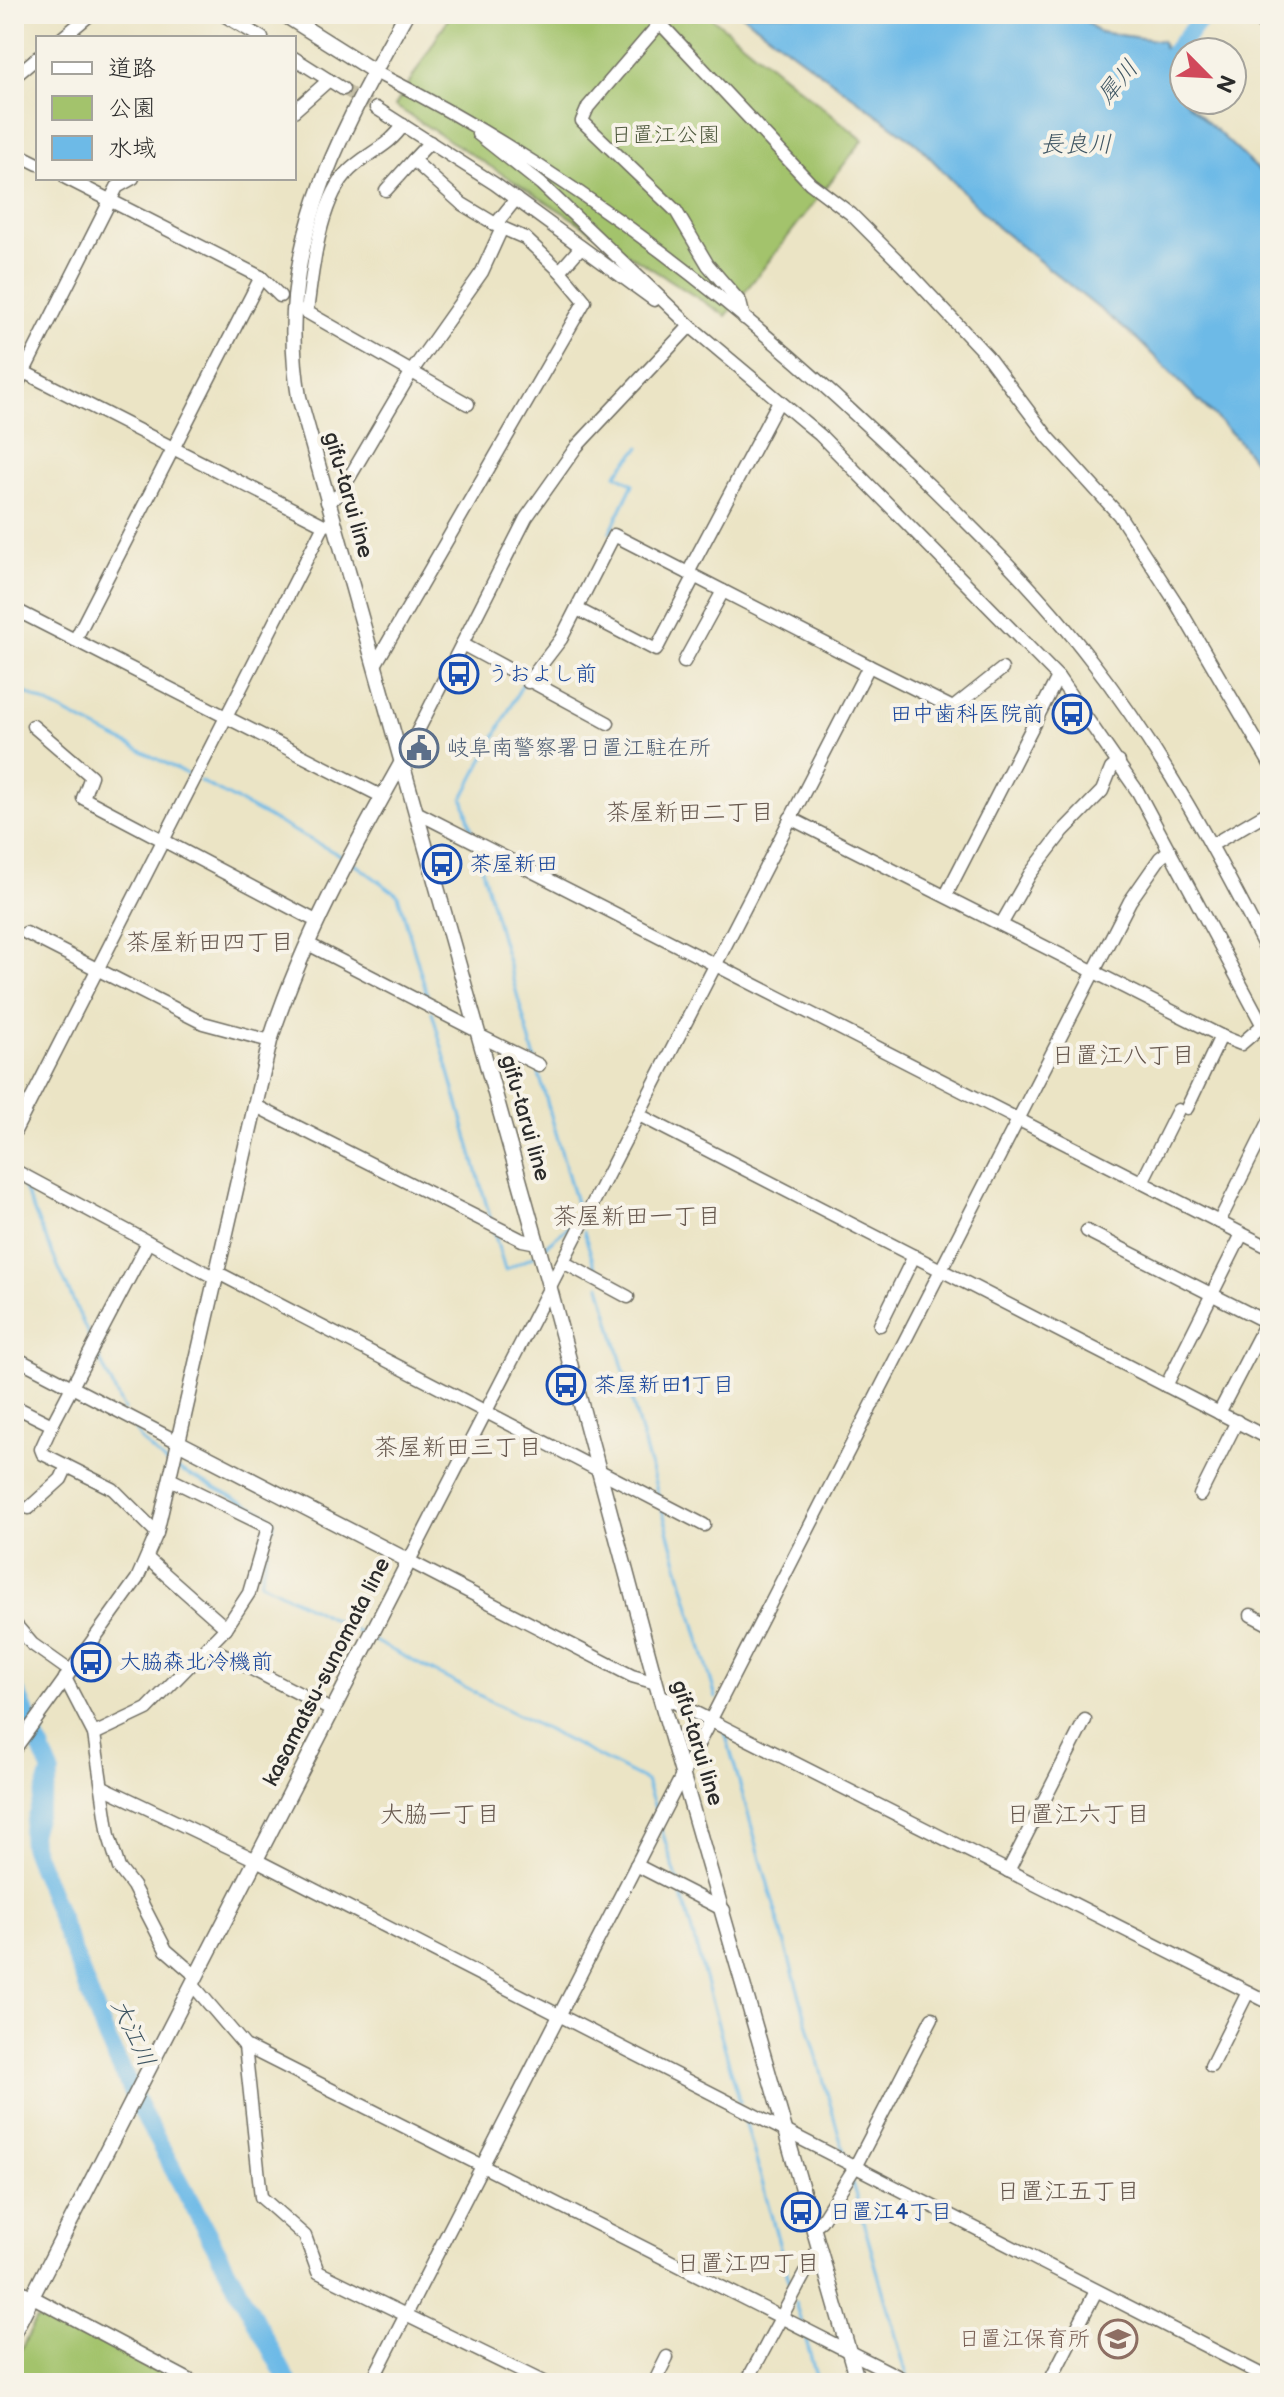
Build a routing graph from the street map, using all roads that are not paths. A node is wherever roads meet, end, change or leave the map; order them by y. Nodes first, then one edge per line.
1 (91, 14) edge
2 (222, 14) edge
3 (283, 14) edge
4 (406, 14) edge
5 (1252, 14) edge
6 (1270, 29) edge
7 (64, 36) edge
8 (259, 36) edge
9 (36, 59) edge
10 (296, 59) edge
11 (377, 67) junction
12 (14, 76) edge
13 (329, 80) junction
14 (343, 89) tunnel mouth
15 (376, 108) tunnel mouth
16 (296, 109) edge
17 (462, 118) junction
18 (403, 125) junction
19 (430, 142) junction
20 (14, 152) edge
21 (413, 160) junction
22 (36, 162) edge
23 (70, 180) edge
24 (129, 180) edge
25 (386, 190) dead end
26 (516, 199) junction
27 (110, 200) junction
28 (498, 226) junction
29 (581, 247) junction
30 (560, 271) junction
31 (261, 277) junction
32 (280, 296) dead end
33 (671, 307) junction
34 (744, 318) junction
35 (690, 326) junction
36 (19, 370) edge
37 (412, 371) junction
38 (14, 391) edge
39 (779, 401) junction
40 (468, 404) dead end
41 (174, 447) junction
42 (327, 502) junction
43 (328, 524) junction
44 (691, 575) junction
45 (723, 591) junction
46 (14, 609) edge
47 (577, 609) junction
48 (75, 640) junction
49 (462, 644) junction
50 (684, 662) dead end
51 (375, 665) junction
52 (869, 666) junction
53 (1002, 669) dead end
54 (1058, 677) junction
55 (528, 682) junction
56 (226, 717) junction
57 (608, 723) dead end
58 (33, 726) dead end
59 (402, 762) junction
60 (1119, 762) junction
61 (1270, 764) edge
62 (383, 797) junction
63 (1270, 811) edge
64 (416, 812) junction
65 (790, 818) junction
66 (163, 840) junction
67 (1215, 843) dead end
68 (1170, 850) junction
69 (946, 895) junction
70 (318, 922) junction
71 (1002, 923) junction
72 (26, 933) dead end
73 (308, 944) junction
74 (1270, 957) edge
75 (715, 965) junction
76 (97, 969) junction
77 (1094, 971) junction
78 (1263, 1025) junction
79 (477, 1033) junction
80 (1221, 1036) junction
81 (1270, 1039) edge
82 (270, 1041) junction
83 (539, 1065) dead end
84 (254, 1105) junction
85 (639, 1115) junction
86 (1018, 1120) junction
87 (1270, 1120) edge
88 (14, 1133) edge
89 (14, 1170) edge
90 (1142, 1182) junction
91 (1219, 1222) junction
92 (1087, 1231) dead end
93 (1242, 1234) junction
94 (148, 1242) junction
95 (537, 1243) junction
96 (1270, 1248) edge
97 (914, 1256) junction
98 (563, 1262) junction
99 (940, 1269) junction
100 (216, 1275) junction
101 (550, 1289) junction
102 (1211, 1296) junction
103 (628, 1297) dead end
104 (1268, 1318) edge
105 (880, 1325) dead end
106 (1256, 1344) junction
107 (1270, 1351) edge
108 (14, 1357) edge
109 (1166, 1386) junction
110 (73, 1388) junction
111 (14, 1406) edge
112 (488, 1411) junction
113 (1219, 1413) junction
114 (1237, 1421) junction
115 (52, 1425) junction
116 (1270, 1439) edge
117 (178, 1442) junction
118 (67, 1466) junction
119 (601, 1472) junction
120 (170, 1479) junction
121 (1200, 1495) dead end
122 (29, 1508) dead end
123 (704, 1525) dead end
124 (157, 1533) junction
125 (147, 1558) junction
126 (409, 1561) junction
127 (1251, 1615) dead end
128 (14, 1623) edge
129 (1270, 1625) edge
130 (226, 1628) junction
131 (209, 1647) junction
132 (67, 1675) junction
133 (658, 1689) junction
134 (333, 1711) junction
135 (711, 1719) junction
136 (1085, 1720) dead end
137 (94, 1734) junction
138 (14, 1750) edge
139 (683, 1772) junction
140 (105, 1788) junction
141 (256, 1860) junction
142 (636, 1865) junction
143 (1008, 1871) junction
144 (724, 1910) junction
145 (194, 1980) junction
146 (1248, 1992) junction
147 (1270, 2003) edge
148 (558, 2016) junction
149 (932, 2018) dead end
150 (245, 2046) junction
151 (1211, 2066) dead end
152 (788, 2135) junction
153 (482, 2164) junction
154 (855, 2167) junction
155 (813, 2227) junction
156 (819, 2247) junction
157 (14, 2287) edge
158 (1096, 2291) junction
159 (32, 2296) junction
160 (407, 2314) junction
161 (780, 2317) junction
162 (14, 2332) edge
163 (849, 2350) junction
164 (667, 2357) dead end
165 (1270, 2379) edge
166 (191, 2382) edge
167 (371, 2383) edge
168 (545, 2383) edge
169 (654, 2383) edge
170 (746, 2383) edge
171 (858, 2383) edge
172 (911, 2383) edge
173 (1049, 2383) edge

1 - 7 street
2 - 8 street
3 - 11 main road
4 - 11 main road, gifu-tarui line
5 - 6 main road
9 - 12 street
10 - 13 street
11 - 17 street
11 - 42 main road, gifu-tarui line
13 - 14 street
13 - 16 street
15 - 18 street
17 - 33 street
17 - 34 street
18 - 19 street
18 - 37 street
19 - 21 street
19 - 26 street
20 - 22 street
21 - 25 street
21 - 28 street
23 - 27 street
24 - 27 street
26 - 28 street
26 - 29 street
27 - 31 street
27 - 36 street
28 - 30 street
28 - 37 street
29 - 30 street
29 - 33 street
30 - 51 street
31 - 32 street
31 - 41 street
33 - 35 street
34 - 61 street
34 - 74 street
35 - 39 street
35 - 49 street
36 - 38 street
36 - 41 street
37 - 40 street
37 - 42 street
39 - 44 street
39 - 54 street
41 - 43 street
41 - 48 street
42 - 43 main road, gifu-tarui line
43 - 51 main road, gifu-tarui line
43 - 56 street
44 - 45 street
44 - 47 street
44 - 47 street
45 - 50 street
45 - 52 street
46 - 48 street
47 - 55 street
48 - 56 street
49 - 55 street
49 - 59 street
51 - 59 main road, gifu-tarui line
52 - 53 street
52 - 65 street
54 - 60 street
54 - 69 street
55 - 57 street
56 - 62 street
56 - 66 street
58 - 66 street
59 - 62 main road
59 - 64 main road, gifu-tarui line
60 - 68 street
60 - 71 street
62 - 70 main road
63 - 67 street
64 - 75 street
64 - 79 main road, gifu-tarui line
65 - 69 street
65 - 75 street
66 - 70 street
66 - 76 street
68 - 77 street
68 - 78 street
69 - 71 street
70 - 73 main road
71 - 77 street
72 - 76 street
73 - 79 street
73 - 82 main road
75 - 85 street
75 - 86 street
76 - 82 street
76 - 88 street
77 - 80 street
77 - 86 street
78 - 80 street
78 - 81 street
79 - 83 street
79 - 95 main road, gifu-tarui line
80 - 90 street
82 - 84 main road
84 - 95 street
84 - 100 main road
85 - 97 street
85 - 98 street
86 - 90 street
86 - 99 street
87 - 91 street
89 - 94 street
90 - 91 street
91 - 93 street
92 - 102 street
93 - 96 street
93 - 102 street
94 - 100 street
94 - 110 street
95 - 101 main road, gifu-tarui line
97 - 99 street
97 - 105 street
98 - 101 street
98 - 103 street
99 - 109 street
99 - 135 street
100 - 112 street
100 - 117 main road
101 - 112 street
101 - 119 main road, gifu-tarui line
102 - 104 street
102 - 109 street
104 - 106 street
106 - 107 street
106 - 113 street
108 - 110 street
109 - 113 street
110 - 115 street
110 - 117 street
111 - 115 street
112 - 119 street
112 - 126 street
113 - 114 street
114 - 116 street
114 - 121 street
115 - 118 street
117 - 120 street
117 - 126 main road, kasamatsu-sunomata line
118 - 122 street
118 - 124 street
119 - 123 street
119 - 133 main road, gifu-tarui line
120 - 124 street
120 - 130 street
124 - 125 street
125 - 130 street
125 - 132 street
126 - 133 street
126 - 134 main road, kasamatsu-sunomata line
127 - 129 street
128 - 132 street
130 - 131 street
131 - 134 street
131 - 137 street
132 - 137 street
132 - 138 street
133 - 135 street
133 - 139 main road, gifu-tarui line
134 - 141 main road, kasamatsu-sunomata line
135 - 139 street
135 - 143 street
136 - 143 street
137 - 140 street
139 - 142 street
139 - 144 main road, gifu-tarui line
140 - 141 street
140 - 145 street
141 - 145 main road, kasamatsu-sunomata line
141 - 148 street
142 - 144 street
142 - 148 street
143 - 146 street
144 - 152 main road, gifu-tarui line
145 - 150 street
145 - 159 main road, kasamatsu-sunomata line
146 - 147 street
146 - 151 street
148 - 152 street
148 - 153 street
149 - 154 street
150 - 153 street
150 - 160 street
152 - 154 street
152 - 155 main road, gifu-tarui line
153 - 160 street
153 - 161 street
154 - 155 street
154 - 158 street
155 - 156 main road, gifu-tarui line
156 - 161 street
156 - 163 main road, gifu-tarui line
157 - 159 street
158 - 165 street
158 - 173 street
159 - 162 main road, kasamatsu-sunomata line
159 - 166 street
160 - 167 street
160 - 168 street
161 - 163 street
161 - 170 street
163 - 171 main road, gifu-tarui line
163 - 172 street
164 - 169 street

